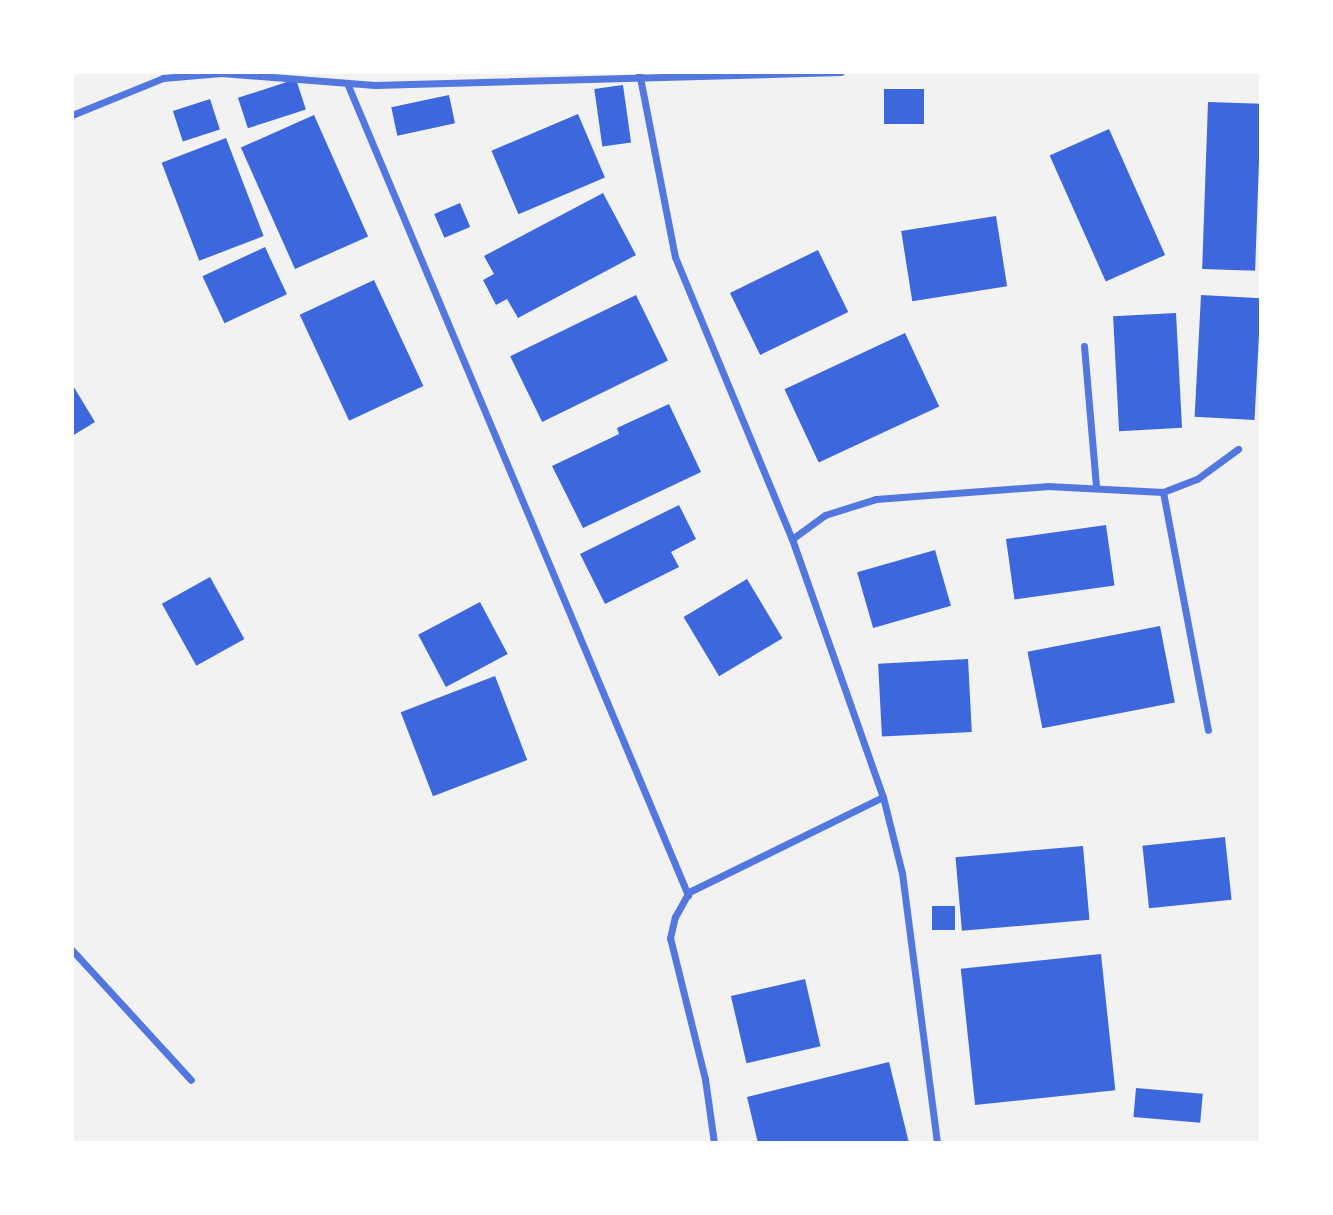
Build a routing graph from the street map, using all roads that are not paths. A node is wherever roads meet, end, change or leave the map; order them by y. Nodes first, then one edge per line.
1 (222, 72) edge
2 (841, 72) edge
3 (640, 74) edge
4 (347, 83) junction
5 (72, 115) edge
6 (1084, 346) dead end
7 (1238, 449) dead end
8 (1096, 487) junction
9 (1163, 492) junction
10 (792, 538) junction
11 (1208, 730) dead end
12 (883, 797) junction
13 (688, 895) junction
14 (72, 950) edge
15 (191, 1080) dead end
16 (714, 1143) edge
17 (937, 1143) edge

1 - 4 street
1 - 5 street
2 - 3 street
3 - 4 street
3 - 10 street
4 - 13 street
6 - 8 street
7 - 9 street
8 - 9 street
8 - 10 street
9 - 11 street
10 - 12 street
12 - 13 street
12 - 17 street
13 - 16 street
14 - 15 street

